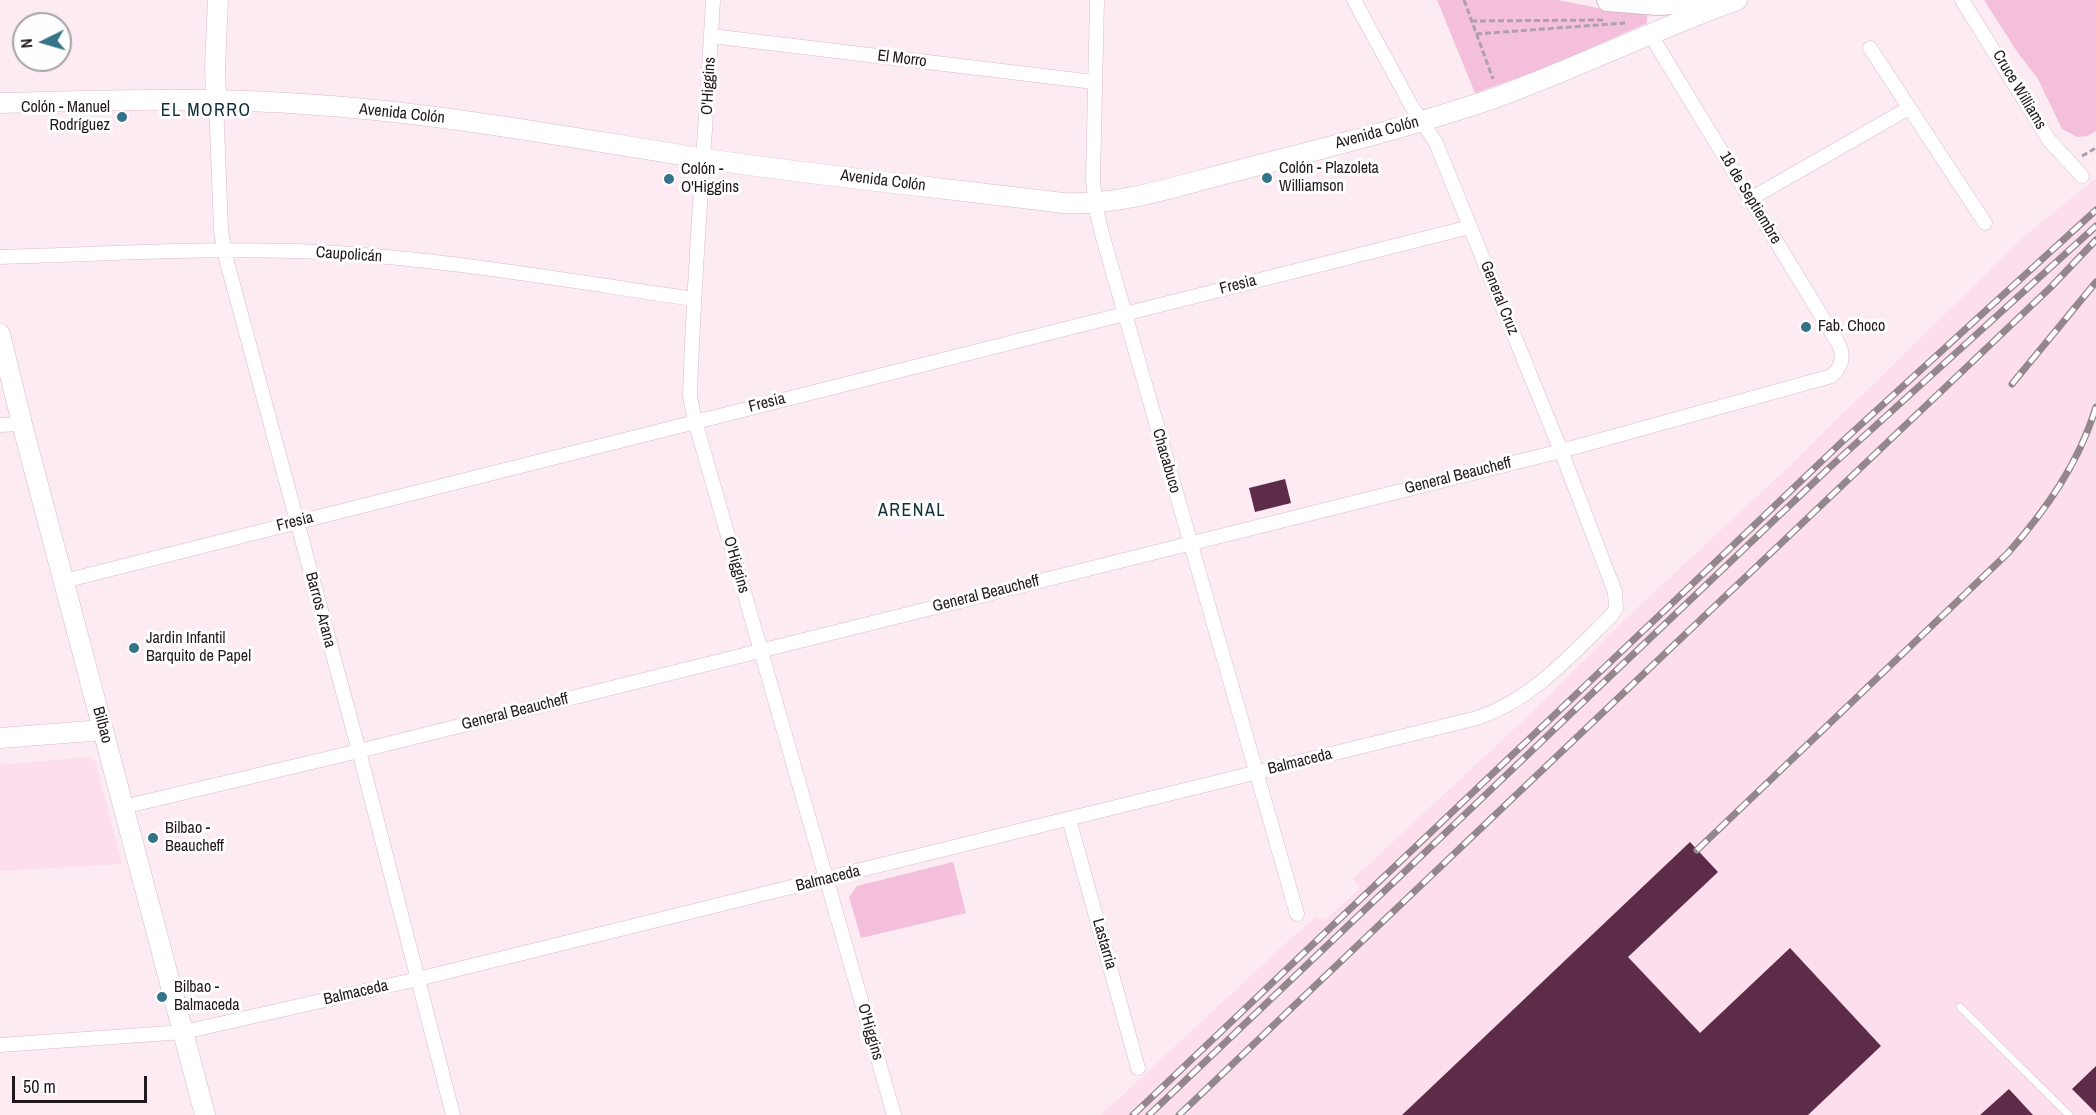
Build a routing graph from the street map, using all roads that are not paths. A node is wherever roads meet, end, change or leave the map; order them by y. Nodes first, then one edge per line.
1 (218, 0) edge
2 (713, 0) edge
3 (1097, 0) edge
4 (1354, 0) edge
5 (1608, 0) edge
6 (1712, 0) edge
7 (1737, 0) edge
8 (1962, 0) edge
9 (1650, 34) junction
10 (711, 36) junction
11 (1869, 48) dead end
12 (1094, 82) junction
13 (216, 101) junction
14 (0, 103) edge
15 (1909, 108) junction
16 (1422, 121) junction
17 (703, 159) junction
18 (2082, 176) dead end
19 (1750, 199) junction
20 (1095, 204) junction
21 (1985, 223) dead end
22 (1470, 227) junction
23 (224, 251) junction
24 (0, 257) edge
25 (694, 299) junction
26 (1124, 313) junction
27 (0, 334) edge
28 (1841, 364) joint
29 (695, 421) junction
30 (22, 424) junction
31 (0, 425) edge
32 (1561, 451) junction
33 (296, 522) junction
34 (1189, 543) junction
35 (63, 581) junction
36 (1616, 609) joint
37 (760, 650) junction
38 (103, 730) junction
39 (0, 738) edge
40 (359, 751) junction
41 (1256, 773) junction
42 (123, 807) junction
43 (1069, 819) junction
44 (826, 879) junction
45 (1297, 914) dead end
46 (418, 979) junction
47 (1960, 1007) dead end
48 (184, 1032) junction
49 (0, 1045) edge
50 (1138, 1068) dead end
51 (205, 1115) edge
52 (453, 1115) edge
53 (894, 1115) edge
54 (2069, 1115) edge

1 - 13 main road
2 - 10 street, O'Higgins
3 - 12 street, Chacabuco
4 - 16 street, General Cruz
5 - 6 main road
7 - 9 main road, Avenida Colón
8 - 18 street, Cruce Williams
9 - 16 main road, Avenida Colón
9 - 19 street, 18 de Septiembre
10 - 12 street, El Morro
10 - 17 street, O'Higgins
11 - 15 street
12 - 20 street, Chacabuco
13 - 14 main road, Avenida Colón
13 - 17 main road, Avenida Colón
13 - 23 street, Barros Arana
15 - 19 street
15 - 21 street
16 - 20 main road, Avenida Colón
16 - 22 street, General Cruz
17 - 20 main road, Avenida Colón
17 - 25 street, O'Higgins
19 - 28 street, 18 de Septiembre
20 - 26 street, Chacabuco
22 - 26 street, Fresia
22 - 32 street, General Cruz
23 - 24 street, Caupolicán
23 - 25 street, Caupolicán
23 - 33 street, Barros Arana
25 - 29 street, O'Higgins
26 - 29 street, Fresia
26 - 34 street, Chacabuco
27 - 30 main road, Bilbao
28 - 32 street, General Beaucheff
29 - 33 street, Fresia
29 - 37 street, O'Higgins
30 - 31 street
30 - 35 main road, Bilbao
32 - 34 street, General Beaucheff
32 - 36 street, General Cruz
33 - 35 street, Fresia
33 - 40 street, Barros Arana
34 - 37 street, General Beaucheff
34 - 41 street, Chacabuco
35 - 38 main road, Bilbao
36 - 41 street, Balmaceda
37 - 40 street, General Beaucheff
37 - 44 street, O'Higgins
38 - 39 main road
38 - 42 main road, Bilbao
40 - 42 street, General Beaucheff
40 - 46 street, Barros Arana
41 - 43 street, Balmaceda
41 - 45 street, Chacabuco
42 - 48 main road, Bilbao
43 - 44 street, Balmaceda
43 - 50 street, Lastarria
44 - 46 street, Balmaceda
44 - 53 street, O'Higgins
46 - 48 street, Balmaceda
46 - 52 street, Barros Arana
47 - 54 lane
48 - 49 street, Balmaceda
48 - 51 main road, Bilbao

